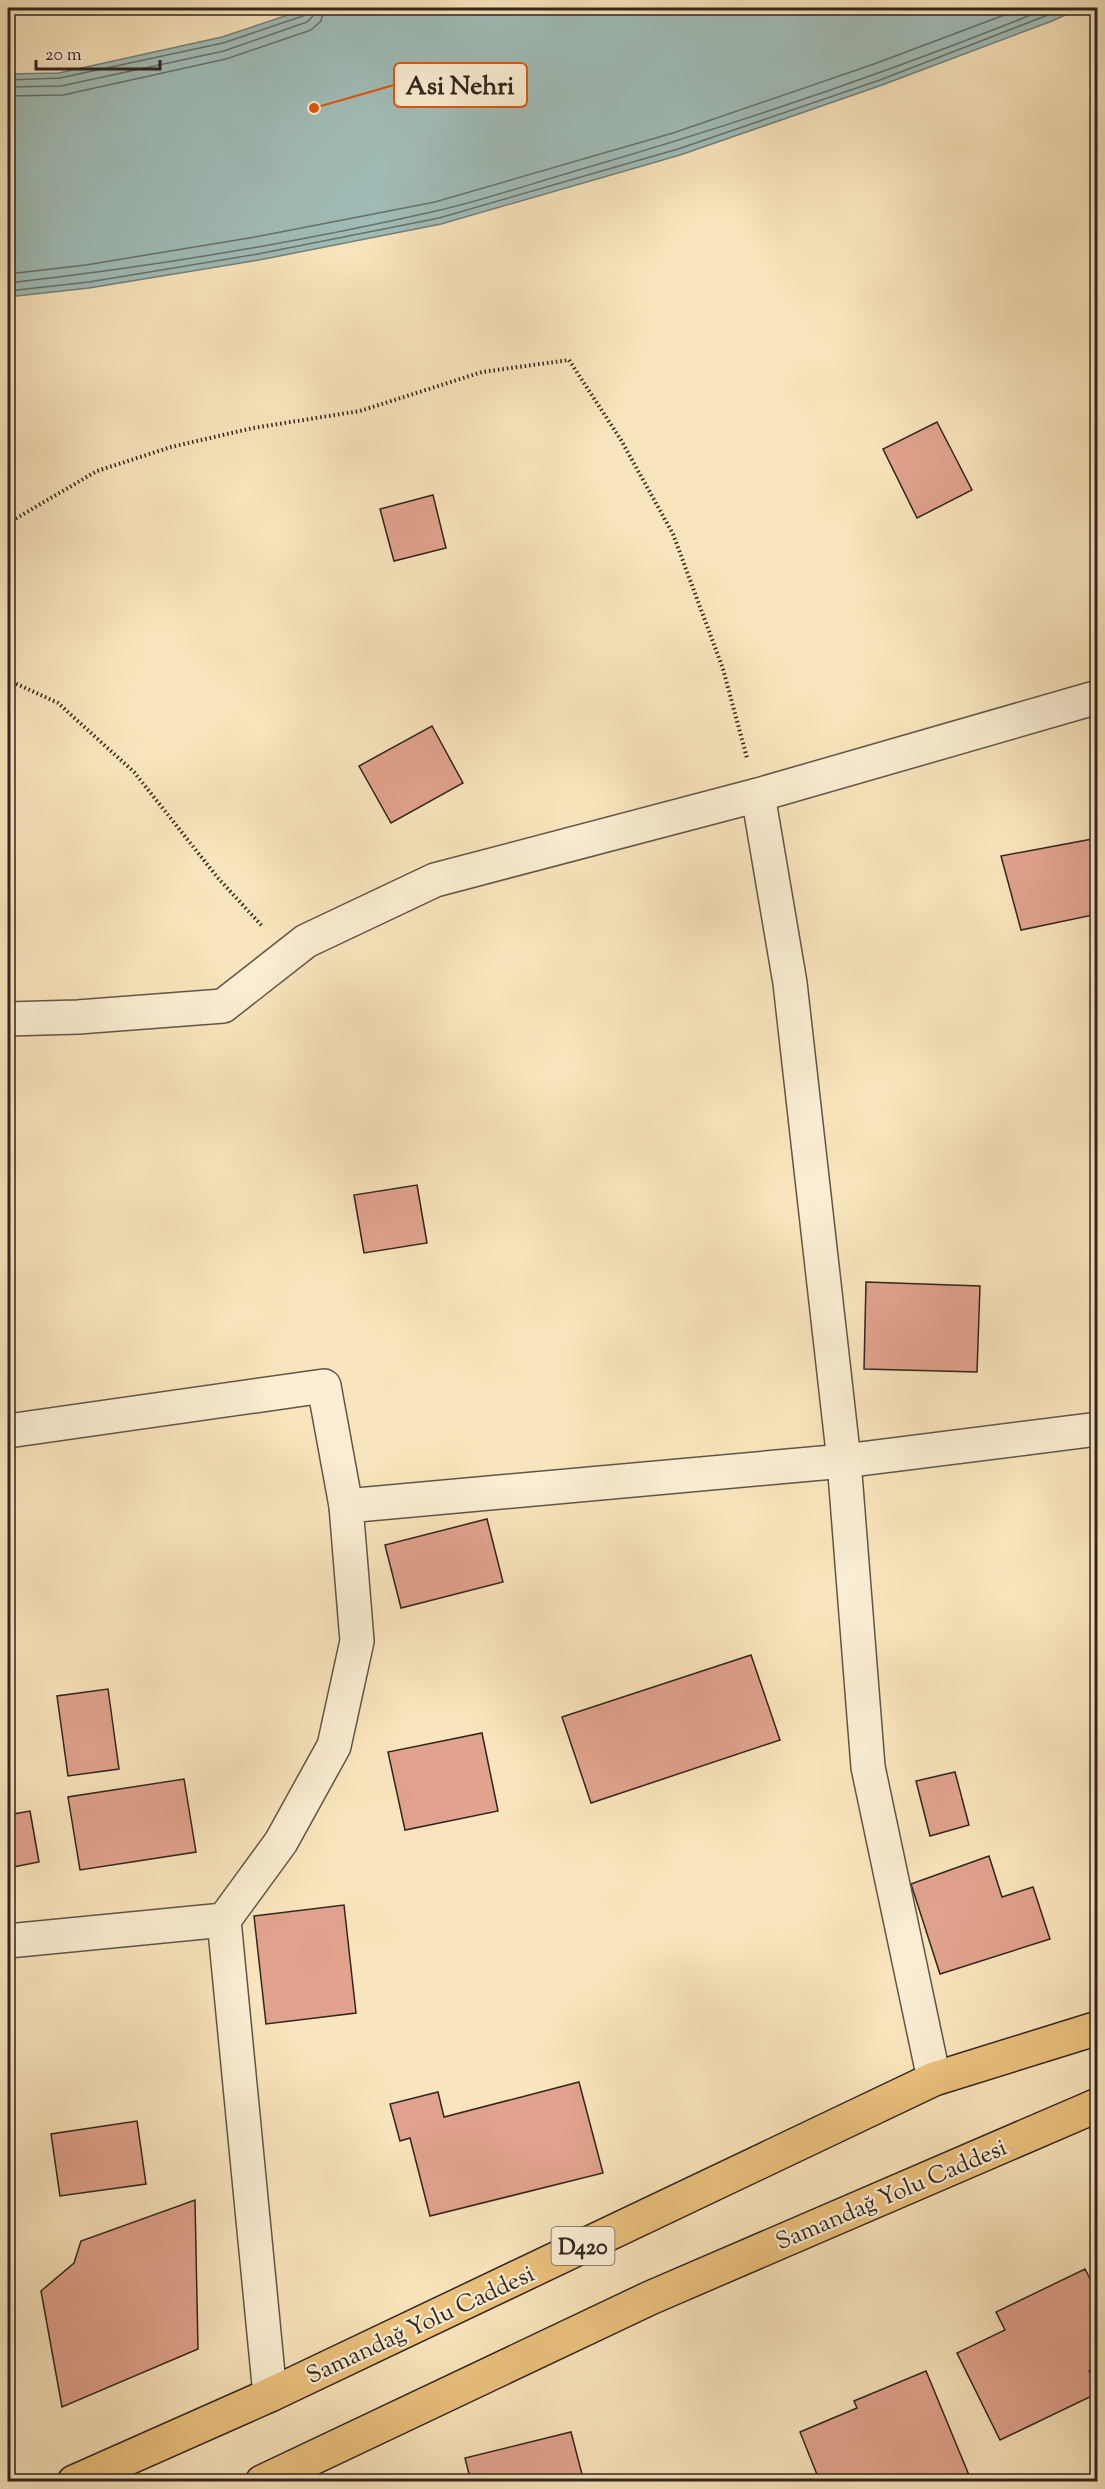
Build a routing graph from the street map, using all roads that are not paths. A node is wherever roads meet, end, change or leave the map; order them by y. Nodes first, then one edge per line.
1 (1098, 697) edge
2 (758, 795) junction
3 (8, 1019) edge
4 (1098, 1429) edge
5 (8, 1431) edge
6 (844, 1461) junction
7 (345, 1506) junction
8 (224, 1920) junction
9 (8, 1941) edge
10 (1098, 2028) edge
11 (934, 2079) junction
12 (1098, 2105) edge
13 (270, 2395) junction
14 (74, 2481) edge
15 (262, 2481) edge

1 - 2 street
2 - 3 street
2 - 6 street
4 - 6 street
5 - 7 street
6 - 7 street
6 - 11 street
7 - 8 street
8 - 9 street
8 - 13 street
10 - 11 highway, Samandağ Yolu Caddesi / D420
11 - 13 highway, Samandağ Yolu Caddesi / D420
12 - 15 highway, Samandağ Yolu Caddesi
13 - 14 highway, Samandağ Yolu Caddesi / D420

